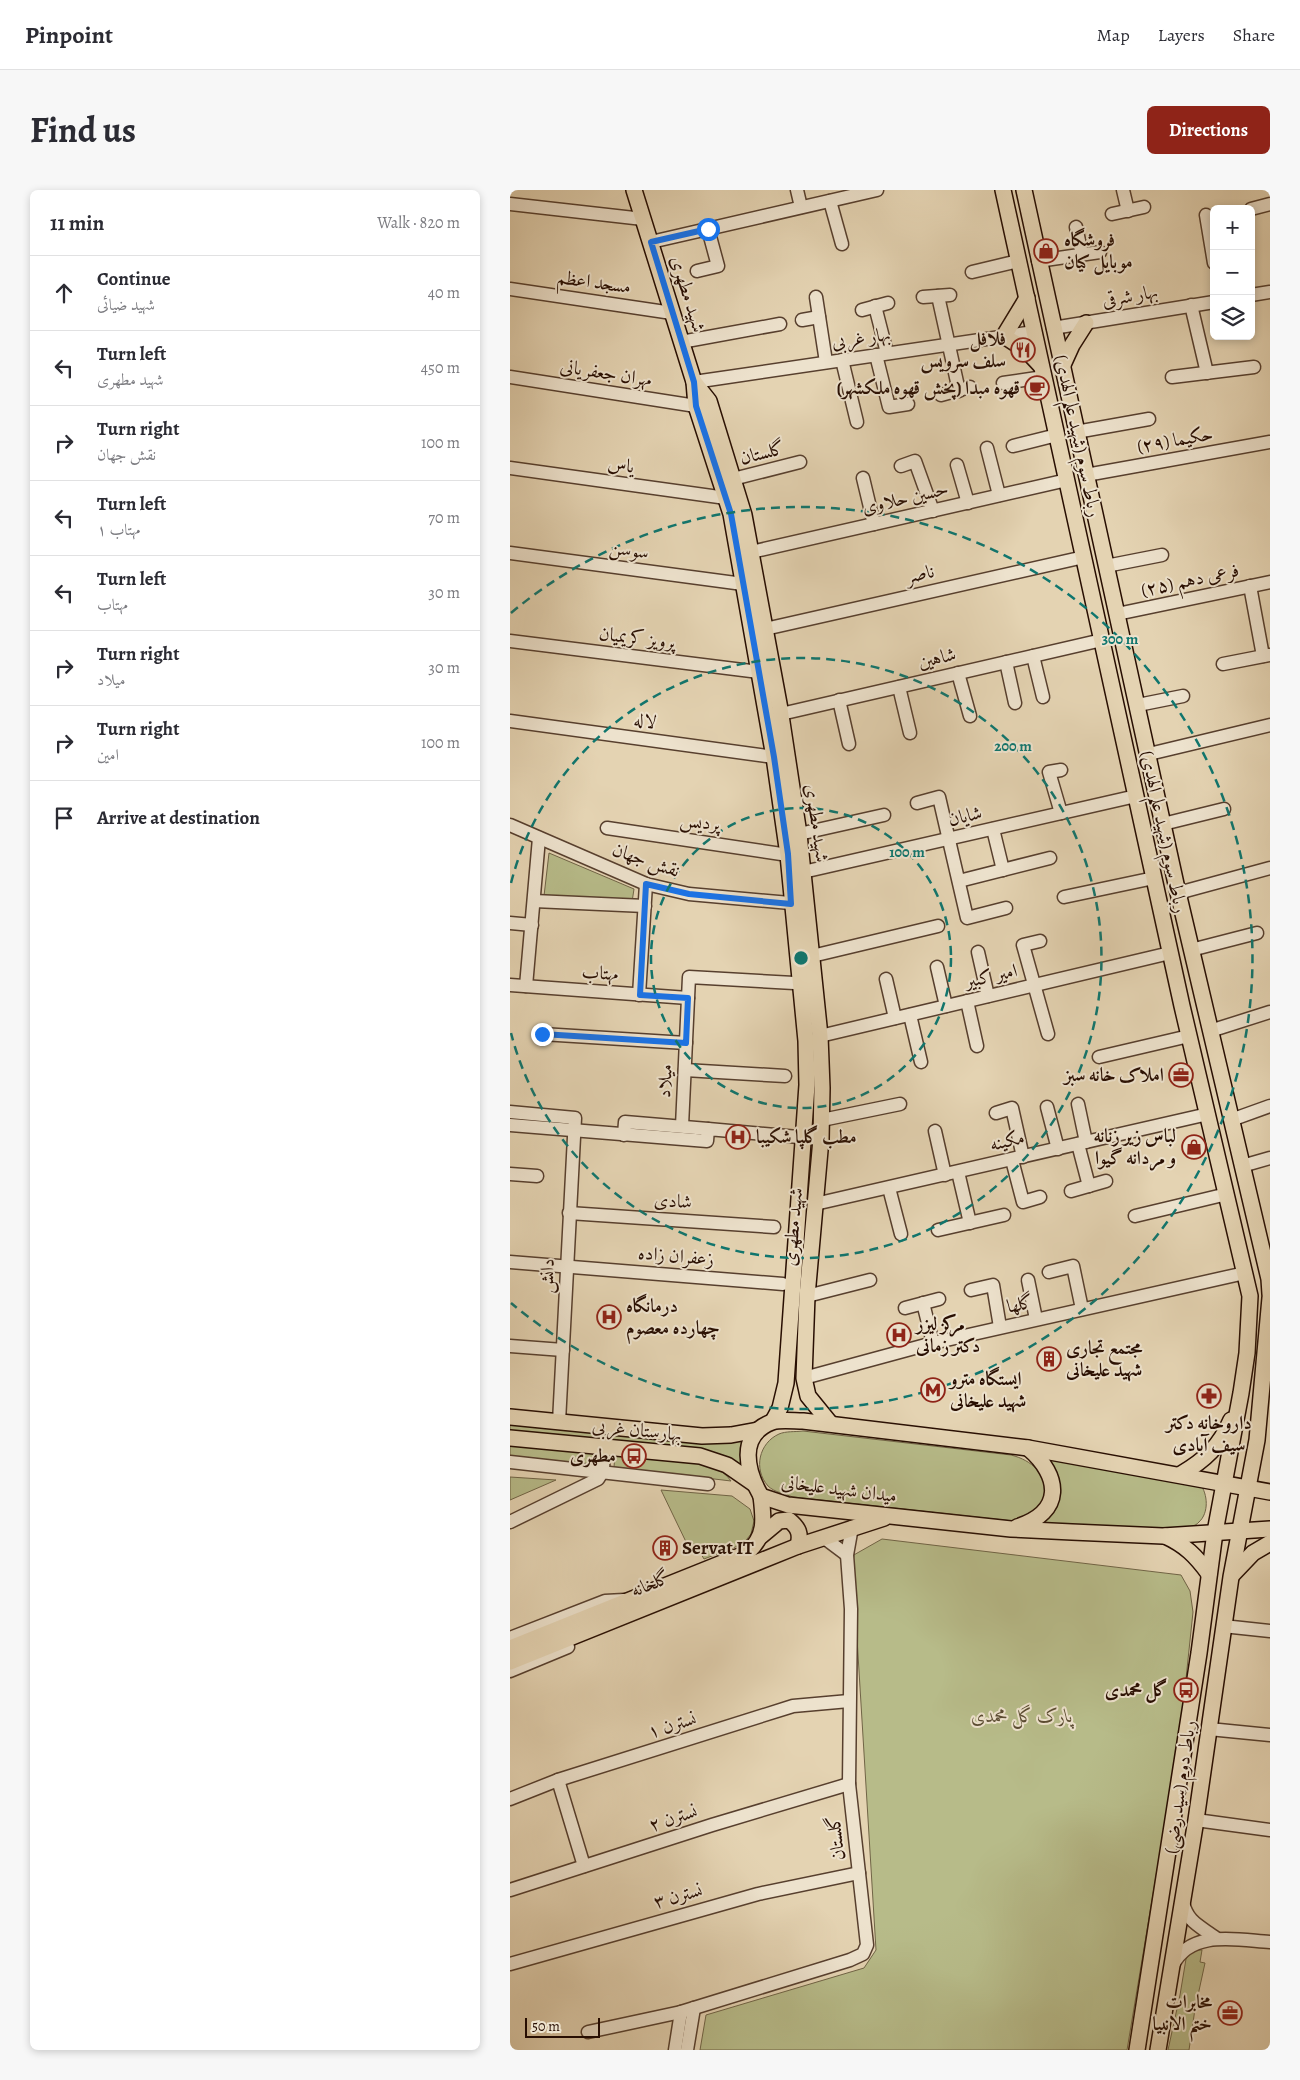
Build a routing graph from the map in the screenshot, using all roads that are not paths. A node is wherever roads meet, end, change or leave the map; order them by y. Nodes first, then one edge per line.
1 (634, 190) edge
2 (797, 190) edge
3 (877, 190) edge
4 (1003, 190) edge
5 (1024, 190) edge
6 (1123, 190) edge
7 (830, 201) junction
8 (510, 204) edge
9 (1270, 204) edge
10 (1144, 207) dead end
11 (801, 208) junction
12 (1255, 208) edge
13 (1128, 212) junction
14 (1112, 214) dead end
15 (1206, 215) dead end
16 (643, 219) junction
17 (1076, 227) dead end
18 (708, 229) junction
19 (651, 242) junction
20 (842, 244) dead end
21 (1212, 250) edge
22 (1100, 252) dead end
23 (1082, 254) junction
24 (1018, 261) junction
25 (1038, 261) junction
26 (697, 271) dead end
27 (972, 272) dead end
28 (510, 289) edge
29 (1270, 292) edge
30 (1255, 294) edge
31 (816, 297) dead end
32 (923, 297) dead end
33 (1027, 298) junction
34 (888, 302) dead end
35 (1210, 302) edge
36 (1190, 305) junction
37 (875, 306) junction
38 (862, 310) dead end
39 (672, 313) junction
40 (819, 317) junction
41 (802, 320) dead end
42 (1086, 323) junction
43 (780, 324) dead end
44 (1053, 328) junction
45 (1034, 332) junction
46 (1004, 336) junction
47 (681, 342) junction
48 (948, 344) junction
49 (881, 354) junction
50 (842, 360) junction
51 (826, 362) junction
52 (1062, 367) junction
53 (1254, 367) dead end
54 (1043, 372) junction
55 (1207, 373) junction
56 (510, 377) edge
57 (1172, 377) dead end
58 (694, 382) junction
59 (1003, 384) dead end
60 (941, 395) dead end
61 (908, 404) dead end
62 (696, 406) junction
63 (1149, 419) dead end
64 (857, 422) dead end
65 (1076, 432) junction
66 (1057, 435) junction
67 (1270, 442) edge
68 (1013, 446) dead end
69 (987, 448) dead end
70 (800, 462) dead end
71 (957, 465) dead end
72 (901, 466) dead end
73 (510, 468) edge
74 (1086, 475) junction
75 (864, 478) dead end
76 (733, 479) junction
77 (1067, 480) junction
78 (1000, 495) junction
79 (726, 498) junction
80 (968, 503) junction
81 (933, 511) junction
82 (874, 524) junction
83 (751, 552) junction
84 (510, 553) edge
85 (1162, 555) dead end
86 (1084, 556) junction
87 (1106, 566) junction
88 (1270, 582) edge
89 (743, 584) junction
90 (1250, 586) junction
91 (1117, 614) junction
92 (765, 629) junction
93 (510, 640) edge
94 (1102, 640) junction
95 (1266, 655) edge
96 (1033, 656) junction
97 (1006, 662) junction
98 (1223, 664) dead end
99 (759, 672) junction
100 (958, 673) junction
101 (1132, 682) junction
102 (1112, 684) junction
103 (899, 687) junction
104 (1183, 696) dead end
105 (1043, 697) dead end
106 (839, 700) junction
107 (1015, 703) dead end
108 (1138, 705) junction
109 (780, 714) junction
110 (970, 716) dead end
111 (510, 721) edge
112 (1270, 725) edge
113 (1143, 729) junction
114 (1122, 732) junction
115 (910, 733) dead end
116 (849, 744) dead end
117 (1149, 754) junction
118 (774, 757) junction
119 (1055, 771) dead end
120 (1136, 796) junction
121 (916, 803) dead end
122 (1224, 809) dead end
123 (1061, 813) junction
124 (884, 815) dead end
125 (1163, 824) junction
126 (510, 825) edge
127 (607, 828) dead end
128 (993, 828) junction
129 (799, 834) junction
130 (539, 838) junction
131 (948, 839) junction
132 (788, 854) junction
133 (1050, 858) dead end
134 (1270, 868) edge
135 (1003, 870) junction
136 (803, 872) junction
137 (1154, 878) junction
138 (958, 881) junction
139 (646, 884) junction
140 (1178, 893) junction
141 (1064, 898) dead end
142 (534, 901) junction
143 (799, 904) junction
144 (644, 906) junction
145 (1006, 908) dead end
146 (510, 923) edge
147 (532, 925) junction
148 (938, 926) dead end
149 (1257, 933) dead end
150 (1040, 941) dead end
151 (1191, 950) junction
152 (978, 952) dead end
153 (1170, 953) junction
154 (812, 956) junction
155 (937, 967) dead end
156 (886, 979) dead end
157 (794, 983) dead end
158 (510, 985) edge
159 (1036, 985) junction
160 (526, 986) junction
161 (640, 995) junction
162 (988, 996) junction
163 (688, 998) junction
164 (967, 1001) junction
165 (946, 1006) junction
166 (1270, 1012) edge
167 (910, 1015) junction
168 (895, 1018) junction
169 (1210, 1031) junction
170 (542, 1034) dead end
171 (1048, 1034) dead end
172 (820, 1036) junction
173 (1189, 1036) junction
174 (686, 1043) junction
175 (977, 1046) dead end
176 (1100, 1057) dead end
177 (921, 1062) dead end
178 (684, 1070) junction
179 (785, 1076) dead end
180 (900, 1104) dead end
181 (1078, 1104) dead end
182 (1270, 1106) edge
183 (1047, 1107) dead end
184 (510, 1112) edge
185 (996, 1113) dead end
186 (1208, 1114) junction
187 (822, 1120) junction
188 (1230, 1120) junction
189 (510, 1125) edge
190 (682, 1126) junction
191 (708, 1129) junction
192 (574, 1131) junction
193 (935, 1131) dead end
194 (624, 1135) junction
195 (805, 1137) junction
196 (821, 1139) junction
197 (1082, 1143) junction
198 (1058, 1149) junction
199 (1017, 1158) junction
200 (1270, 1158) edge
201 (1242, 1166) junction
202 (958, 1172) junction
203 (510, 1174) edge
204 (945, 1175) junction
205 (536, 1176) dead end
206 (1106, 1181) dead end
207 (1089, 1186) junction
208 (889, 1188) junction
209 (1071, 1191) dead end
210 (1227, 1194) junction
211 (1040, 1197) dead end
212 (815, 1204) junction
213 (569, 1213) junction
214 (1004, 1215) dead end
215 (1135, 1216) dead end
216 (970, 1223) junction
217 (774, 1227) dead end
218 (938, 1230) dead end
219 (901, 1234) dead end
220 (1266, 1250) edge
221 (510, 1262) edge
222 (566, 1266) junction
223 (1049, 1272) dead end
224 (1245, 1273) junction
225 (870, 1280) dead end
226 (1028, 1280) dead end
227 (783, 1284) dead end
228 (972, 1290) dead end
229 (1270, 1294) edge
230 (807, 1296) junction
231 (939, 1298) dead end
232 (1270, 1298) edge
233 (923, 1303) junction
234 (1270, 1307) edge
235 (905, 1308) dead end
236 (1082, 1309) junction
237 (1036, 1319) junction
238 (1000, 1327) junction
239 (933, 1342) junction
240 (510, 1346) edge
241 (563, 1350) junction
242 (1268, 1353) edge
243 (804, 1378) junction
244 (1264, 1384) junction
245 (1241, 1393) junction
246 (1270, 1401) edge
247 (510, 1417) edge
248 (773, 1421) junction
249 (559, 1422) junction
250 (830, 1424) junction
251 (758, 1430) junction
252 (1234, 1434) junction
253 (510, 1438) edge
254 (1257, 1440) junction
255 (604, 1446) junction
256 (1028, 1448) junction
257 (510, 1462) edge
258 (603, 1471) junction
259 (1181, 1474) junction
260 (753, 1483) junction
261 (1223, 1483) junction
262 (708, 1484) dead end
263 (1248, 1488) junction
264 (1270, 1492) edge
265 (761, 1496) junction
266 (891, 1516) junction
267 (510, 1522) edge
268 (852, 1527) junction
269 (1011, 1529) junction
270 (1270, 1529) edge
271 (1240, 1531) junction
272 (1215, 1532) junction
273 (761, 1536) junction
274 (1163, 1536) junction
275 (823, 1537) junction
276 (1270, 1543) edge
277 (798, 1546) junction
278 (847, 1555) junction
279 (1209, 1574) junction
280 (1231, 1576) junction
281 (634, 1605) junction
282 (1223, 1626) junction
283 (1270, 1631) edge
284 (510, 1638) edge
285 (510, 1648) edge
286 (1199, 1653) junction
287 (1219, 1655) junction
288 (510, 1662) edge
289 (510, 1670) edge
290 (849, 1701) junction
291 (1209, 1729) junction
292 (1270, 1735) edge
293 (558, 1780) junction
294 (849, 1784) junction
295 (510, 1799) edge
296 (1196, 1820) junction
297 (1270, 1830) edge
298 (584, 1866) junction
299 (859, 1874) junction
300 (510, 1890) edge
301 (1183, 1902) junction
302 (1216, 1938) junction
303 (1270, 1942) edge
304 (510, 1964) edge
305 (1172, 1966) junction
306 (694, 2008) junction
307 (681, 2012) junction
308 (588, 2032) dead end
309 (675, 2050) edge
310 (687, 2050) edge
311 (1137, 2050) edge
312 (1158, 2050) edge

1 - 16 main road, شهید مطهری
2 - 11 street
3 - 7 street
4 - 24 main road, رباط سوم (شهید علم الهدی)
5 - 25 main road, رباط سوم (شهید علم الهدی)
6 - 13 street
7 - 11 street
7 - 20 street
8 - 16 street
9 - 12 street
10 - 13 street
11 - 18 street
13 - 14 street
15 - 21 street
16 - 19 main road, شهید مطهری
17 - 23 street
18 - 19 street
18 - 26 street
19 - 39 main road, شهید مطهری
22 - 23 street
23 - 25 street
24 - 27 street
24 - 33 main road, رباط سوم (شهید علم الهدی)
25 - 44 main road, رباط سوم (شهید علم الهدی)
28 - 39 street, مسجد اعظم
29 - 30 street
31 - 40 street
32 - 48 street
33 - 45 main road, رباط سوم (شهید علم الهدی)
33 - 46 main road
34 - 37 street
35 - 36 street, بهار شرقی
36 - 42 street, بهار شرقی
36 - 55 street
37 - 38 street
37 - 49 street
39 - 47 main road, شهید مطهری
40 - 41 street
40 - 51 street
42 - 44 street, بهار شرقی
42 - 52 main road
43 - 47 street
44 - 45 main road
44 - 52 main road, رباط سوم (شهید علم الهدی)
45 - 46 street, بهار غربی
45 - 54 main road, رباط سوم (شهید علم الهدی)
46 - 48 street, بهار غربی
46 - 54 main road
47 - 58 main road, شهید مطهری
48 - 49 street, بهار غربی
48 - 60 street
49 - 50 street, بهار غربی
49 - 61 street
50 - 51 street, بهار غربی
50 - 64 street
51 - 58 street, بهار غربی
52 - 65 main road, رباط سوم (شهید علم الهدی)
53 - 55 street
54 - 59 street
54 - 66 main road, رباط سوم (شهید علم الهدی)
55 - 57 street
56 - 62 street, مهران جعفریانی
58 - 62 main road, شهید مطهری
58 - 76 main road, شهید مطهری
62 - 79 main road, شهید مطهری
63 - 65 street
65 - 74 main road, رباط سوم (شهید علم الهدی)
66 - 68 street
66 - 77 main road, رباط سوم (شهید علم الهدی)
67 - 74 street, حکیما (۲۹)
69 - 78 street
70 - 76 street, گلستان
71 - 80 street
72 - 81 street
73 - 79 street, یاس
74 - 87 main road, رباط سوم (شهید علم الهدی)
75 - 82 street
76 - 83 main road, شهید مطهری
77 - 78 street, حسین حلاوی
77 - 86 main road, رباط سوم (شهید علم الهدی)
78 - 80 street, حسین حلاوی
79 - 89 main road, شهید مطهری
80 - 81 street, حسین حلاوی
81 - 82 street, حسین حلاوی
82 - 83 street, حسین حلاوی
83 - 92 main road, شهید مطهری
84 - 89 street, سوسن
85 - 87 street
86 - 92 street, ناصر
86 - 94 main road, رباط سوم (شهید علم الهدی)
87 - 91 main road, رباط سوم (شهید علم الهدی)
88 - 90 street, فرعی دهم (۲۵)
89 - 99 main road, شهید مطهری
90 - 91 street, فرعی دهم (۲۵)
90 - 95 street
91 - 101 main road, رباط سوم (شهید علم الهدی)
92 - 109 main road, شهید مطهری
93 - 99 street, پرویز کریمیان
94 - 96 street, شاهین
94 - 102 main road, رباط سوم (شهید علم الهدی)
95 - 98 street
96 - 97 street, شاهین
96 - 105 street
97 - 100 street, شاهین
97 - 107 street
99 - 118 main road, شهید مطهری
100 - 103 street, شاهین
100 - 110 street
101 - 102 main road
101 - 108 main road, رباط سوم (شهید علم الهدی)
102 - 114 main road, رباط سوم (شهید علم الهدی)
103 - 106 street, شاهین
103 - 115 street
104 - 108 street
106 - 109 street, شاهین
106 - 116 street
108 - 113 main road, رباط سوم (شهید علم الهدی)
109 - 129 main road, شهید مطهری
111 - 118 street, لاله
112 - 117 street
113 - 114 main road
113 - 117 main road, رباط سوم (شهید علم الهدی)
114 - 120 main road, رباط سوم (شهید علم الهدی)
117 - 125 main road, رباط سوم (شهید علم الهدی)
118 - 132 main road, شهید مطهری
119 - 123 street
120 - 123 street, شایان
120 - 137 main road, رباط سوم (شهید علم الهدی)
121 - 131 street
122 - 125 street
123 - 128 street, شایان
124 - 129 street
125 - 140 main road, رباط سوم (شهید علم الهدی)
126 - 130 street, نقش جهان
127 - 132 street, پردیس
128 - 131 street, شایان
128 - 135 street
129 - 136 main road, شهید مطهری
130 - 139 street, نقش جهان
130 - 142 street
131 - 136 street, شایان
131 - 138 street
132 - 143 main road, شهید مطهری
133 - 135 street
134 - 140 street
135 - 138 street
136 - 143 main road, شهید مطهری
137 - 141 street
137 - 153 main road, رباط سوم (شهید علم الهدی)
138 - 145 street
139 - 143 street, نقش جهان
139 - 144 street
140 - 151 main road, رباط سوم (شهید علم الهدی)
142 - 144 street
142 - 147 street
143 - 154 main road, شهید مطهری
143 - 195 main road, شهید مطهری
144 - 161 street
146 - 147 street
147 - 160 street
148 - 154 street
149 - 151 street
150 - 159 street
151 - 169 main road, رباط سوم (شهید علم الهدی)
152 - 162 street
153 - 159 street, امیر کبیر
153 - 173 main road, رباط سوم (شهید علم الهدی)
154 - 172 main road, شهید مطهری
155 - 165 street
156 - 168 street
157 - 163 street, میلاد
158 - 160 street, مهتاب
159 - 162 street, امیر کبیر
159 - 171 street
160 - 161 street, مهتاب
161 - 163 street, مهتاب
162 - 164 street, امیر کبیر
163 - 174 street, میلاد
164 - 165 street, امیر کبیر
164 - 175 street
165 - 167 street, امیر کبیر
166 - 169 street
167 - 168 street, امیر کبیر
167 - 177 street
168 - 172 street, امیر کبیر
169 - 188 main road, رباط سوم (شهید علم الهدی)
170 - 174 street
172 - 187 main road, شهید مطهری
173 - 176 street
173 - 186 main road, رباط سوم (شهید علم الهدی)
174 - 178 street, میلاد
178 - 179 street
178 - 190 street, میلاد
180 - 187 street
181 - 197 street
182 - 188 street
183 - 198 street
184 - 192 street
185 - 199 street
186 - 197 street, مکینه
186 - 210 main road, رباط سوم (شهید علم الهدی)
187 - 196 main road, شهید مطهری
188 - 201 main road, رباط سوم (شهید علم الهدی)
189 - 192 street
190 - 191 street
190 - 194 street
191 - 194 street
191 - 195 street
192 - 194 street
192 - 213 street, دانش
193 - 204 street
195 - 196 street
195 - 248 main road, شهید مطهری
196 - 212 main road, شهید مطهری
197 - 198 street, مکینه
197 - 207 street
198 - 199 street, مکینه
199 - 202 street, مکینه
199 - 211 street
200 - 201 street
201 - 220 main road, رباط سوم (شهید علم الهدی)
202 - 204 street, مکینه
202 - 216 street
203 - 205 street
204 - 208 street, مکینه
206 - 207 street
207 - 209 street
208 - 212 street, مکینه
208 - 219 street
210 - 215 street
210 - 224 main road, رباط سوم (شهید علم الهدی)
212 - 230 main road, شهید مطهری
213 - 217 street, شادی
213 - 222 street, دانش
214 - 216 street
216 - 218 street
220 - 229 main road, رباط سوم (شهید علم الهدی)
221 - 222 street, زعفران زاده
222 - 227 street, زعفران زاده
222 - 241 street, دانش
223 - 236 street
224 - 236 street, گلها
224 - 245 main road, رباط سوم (شهید علم الهدی)
225 - 230 street
226 - 237 street
228 - 238 street
230 - 243 main road, شهید مطهری
231 - 233 street
232 - 234 main road
233 - 235 street
233 - 239 street
234 - 242 main road
236 - 237 street, گلها
237 - 238 street, گلها
238 - 239 street, گلها
239 - 243 street, گلها
240 - 241 street
241 - 249 street, دانش
242 - 244 main road
243 - 250 main road, شهید مطهری
244 - 246 main road
244 - 254 main road
245 - 252 main road, رباط سوم (شهید علم الهدی)
245 - 259 main road
247 - 249 main road, بهارستان غربی
248 - 250 main road
248 - 251 main road
249 - 251 main road, بهارستان غربی
250 - 256 main road
251 - 260 main road, میدان شهید علیخانی
252 - 254 main road
252 - 261 main road, رباط سوم (شهید علم الهدی)
253 - 255 main road, بهارستان غربی
254 - 263 main road
255 - 258 street
255 - 260 main road, بهارستان غربی
256 - 259 main road
256 - 269 main road
257 - 258 street
258 - 262 street
258 - 267 street
259 - 261 main road
260 - 265 main road, میدان شهید علیخانی
261 - 263 main road
261 - 272 main road
263 - 264 main road
263 - 271 main road
265 - 266 main road, میدان شهید علیخانی
265 - 273 main road
266 - 268 main road, گلخانه
266 - 269 main road, میدان شهید علیخانی
268 - 275 main road, گلخانه
268 - 278 street, گلستان
269 - 274 main road, میدان شهید علیخانی
270 - 271 main road, میدان شهید علیخانی
271 - 272 main road, میدان شهید علیخانی
271 - 280 main road, رباط دوم (سید رضی)
272 - 274 main road, میدان شهید علیخانی
272 - 279 main road, رباط دوم (سید رضی)
273 - 277 main road, گلخانه
273 - 281 main road, گلخانه
274 - 279 main road
275 - 277 main road, گلخانه
275 - 278 street
276 - 280 main road
277 - 281 main road, گلخانه
278 - 290 street, گلستان
279 - 286 main road, رباط دوم (سید رضی)
280 - 282 main road, رباط دوم (سید رضی)
281 - 284 street
281 - 285 main road, گلخانه
281 - 288 main road, گلخانه
281 - 289 street
282 - 283 street
282 - 287 main road, رباط دوم (سید رضی)
286 - 287 main road
286 - 311 main road, رباط دوم (سید رضی)
287 - 291 main road, رباط دوم (سید رضی)
290 - 293 street, نسترن ۱
290 - 294 street, گلستان
291 - 292 street
291 - 296 main road, رباط دوم (سید رضی)
293 - 295 street, نسترن ۱
293 - 298 street
294 - 298 street, نسترن ۲
294 - 299 street, گلستان
296 - 297 street
296 - 301 main road, رباط دوم (سید رضی)
298 - 300 street, نسترن ۲
299 - 304 street, نسترن ۳
299 - 306 street, گلستان
301 - 302 street
301 - 305 main road, رباط دوم (سید رضی)
302 - 303 street
302 - 305 street
305 - 312 main road, رباط دوم (سید رضی)
306 - 307 street, گلستان
306 - 310 street
307 - 308 street, گلستان
307 - 309 street

